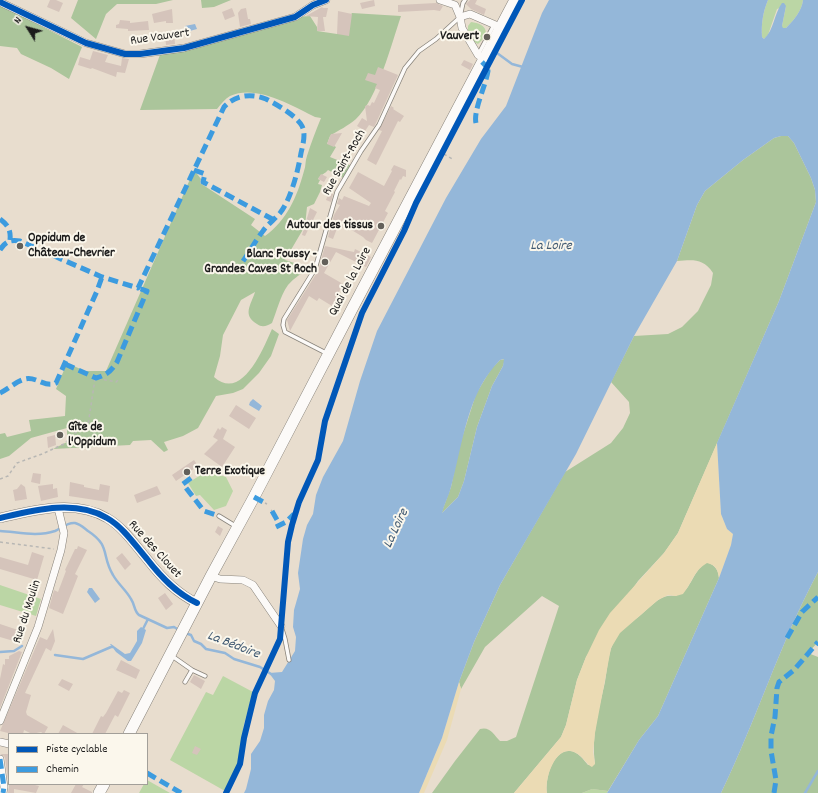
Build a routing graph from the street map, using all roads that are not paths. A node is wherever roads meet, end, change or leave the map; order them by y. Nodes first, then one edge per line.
1 (326, 0) edge
2 (440, 0) edge
3 (464, 0) edge
4 (515, 0) edge
5 (0, 2) edge
6 (460, 17) junction
7 (497, 26) junction
8 (481, 57) junction
9 (329, 354) junction
10 (58, 508) junction
11 (219, 516) dead end
12 (0, 518) edge
13 (238, 527) junction
14 (211, 576) junction
15 (196, 603) junction
16 (281, 626) joint
17 (170, 654) dead end
18 (289, 660) dead end
19 (192, 670) junction
20 (205, 676) dead end
21 (185, 682) dead end
22 (0, 721) edge
23 (130, 733) edge
24 (0, 759) edge
25 (3, 793) edge

1 - 5 street, Rue Vauvert
2 - 6 street
3 - 6 lane
4 - 7 main road, Quai de la Loire
6 - 7 street
6 - 8 street
6 - 9 lane, Rue Saint-Roch
7 - 8 main road, Quai de la Loire
8 - 9 main road, Quai de la Loire
9 - 13 main road, Quai de la Loire
10 - 12 street, Rue des Clouet
10 - 15 street, Rue des Clouet
10 - 22 street, Rue du Moulin
11 - 13 lane
13 - 14 main road, Quai de la Loire
14 - 15 main road, Quai de la Loire
14 - 16 street
15 - 23 main road
16 - 18 lane
17 - 19 lane
19 - 20 lane
19 - 21 lane
24 - 25 street

